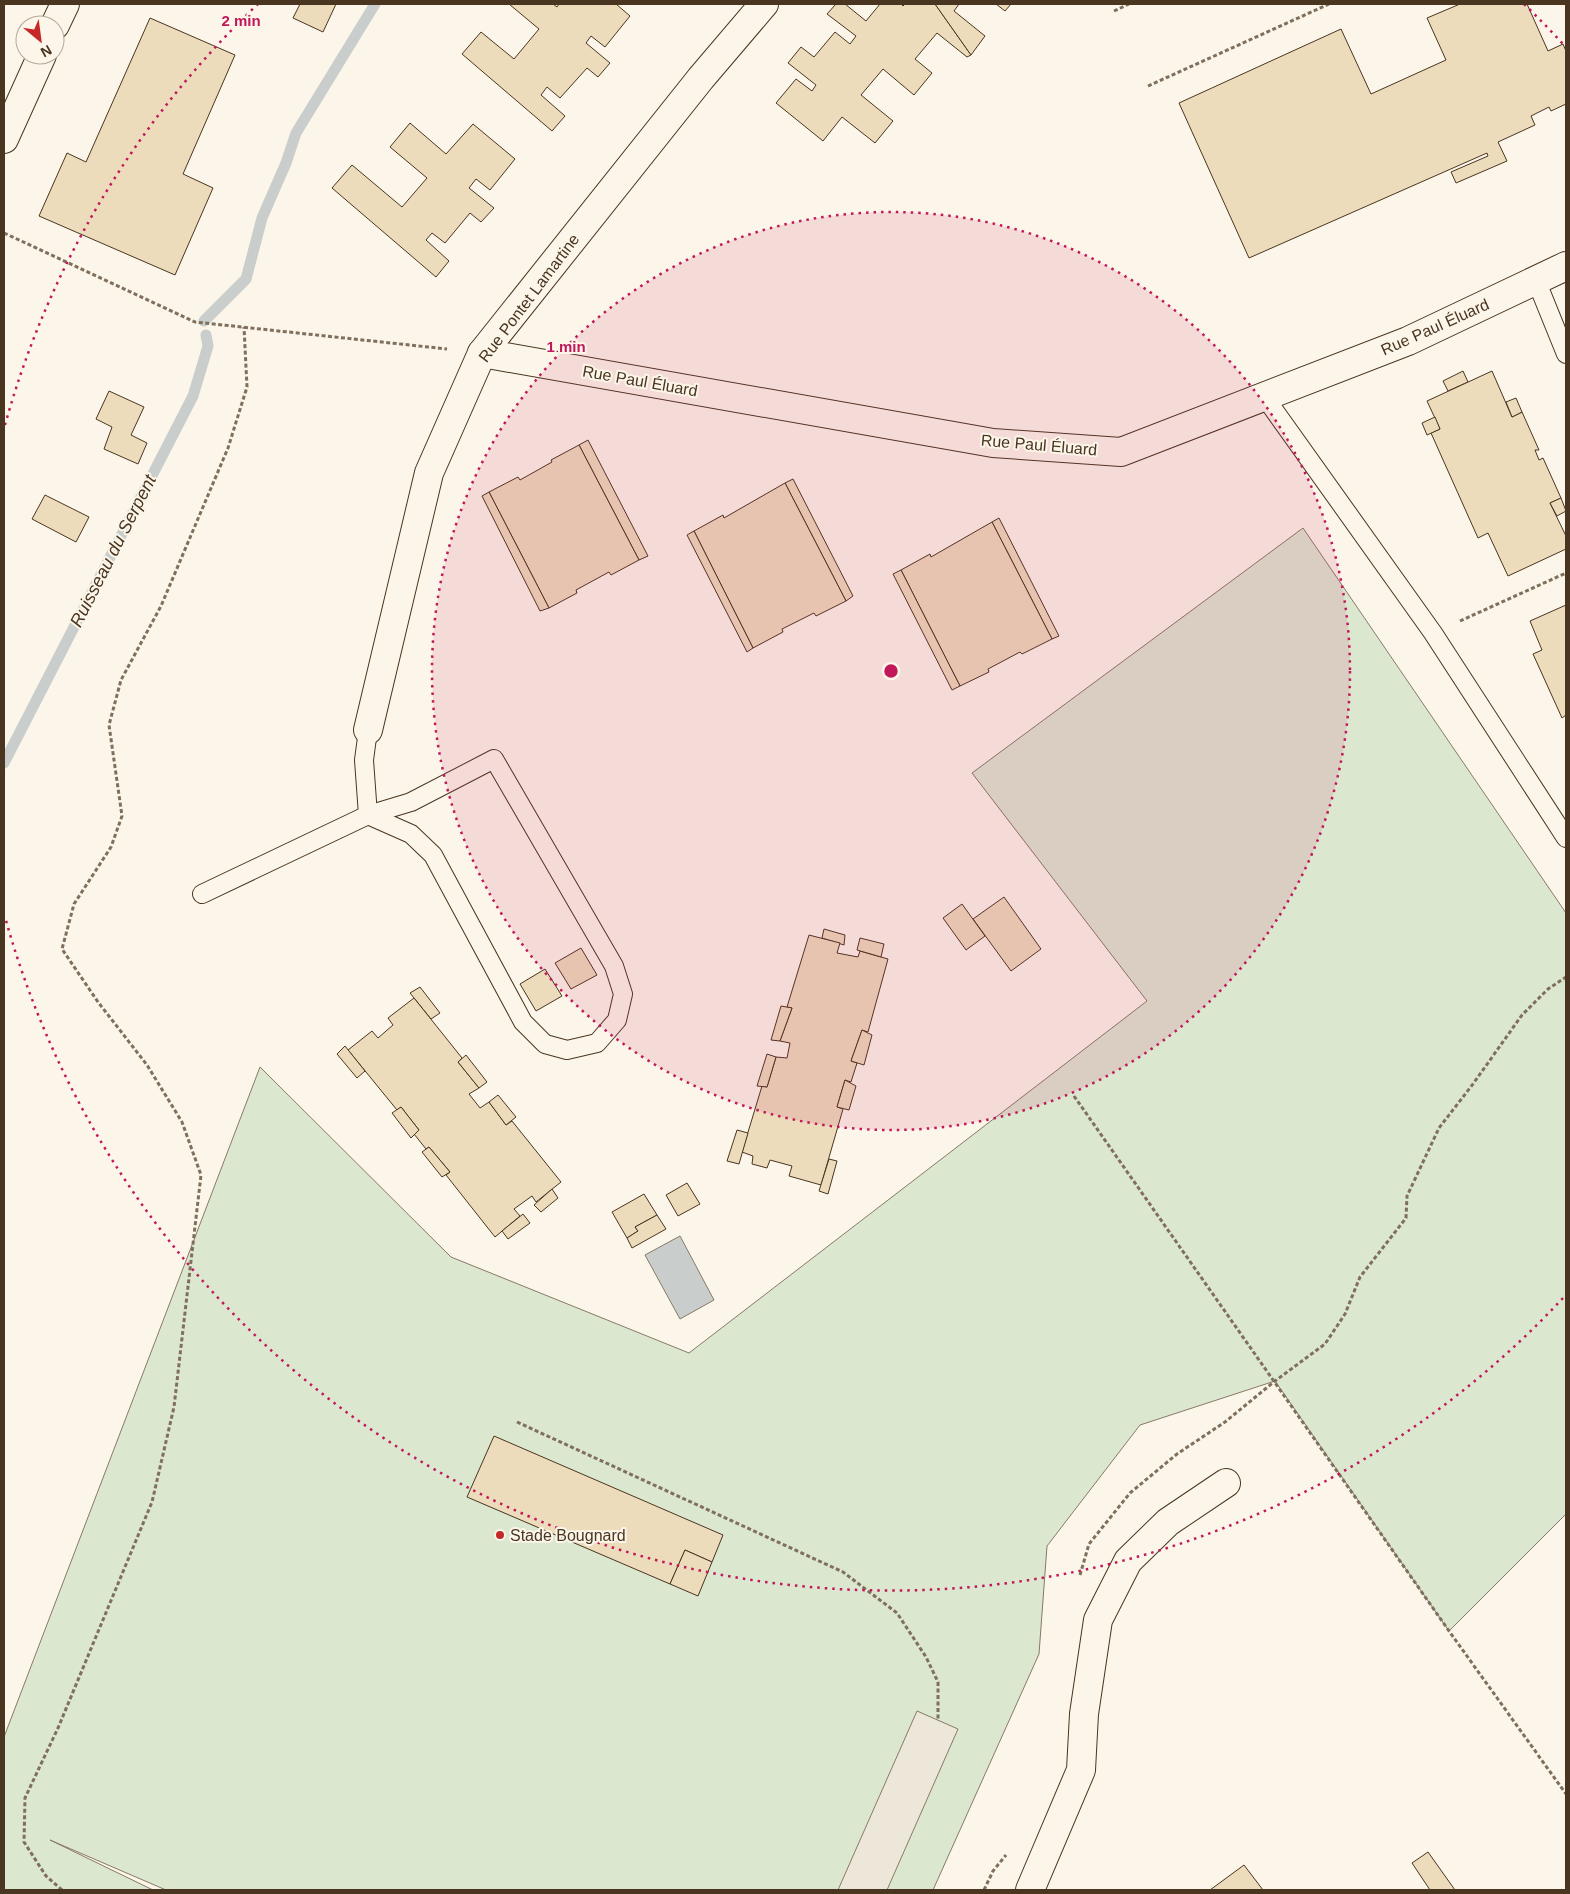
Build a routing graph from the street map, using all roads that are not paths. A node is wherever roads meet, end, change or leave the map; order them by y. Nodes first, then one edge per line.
1 (764, 4) edge
2 (37, 65) edge
3 (4, 139) edge
4 (1566, 266) edge
5 (1536, 280) junction
6 (482, 353) junction
7 (1566, 354) edge
8 (1264, 396) junction
9 (368, 730) joint
10 (368, 816) junction
11 (1566, 838) edge
12 (202, 894) dead end
13 (1226, 1483) dead end
14 (1030, 1890) edge

1 - 6 street, Rue Pontet Lamartine
2 - 3 street
4 - 5 street, Rue Paul Éluard
5 - 7 lane
5 - 8 street, Rue Paul Éluard
6 - 8 street, Rue Paul Éluard
6 - 9 street, Rue Pontet Lamartine
8 - 11 lane
9 - 10 lane
10 - 10 lane
10 - 12 lane
13 - 14 street

